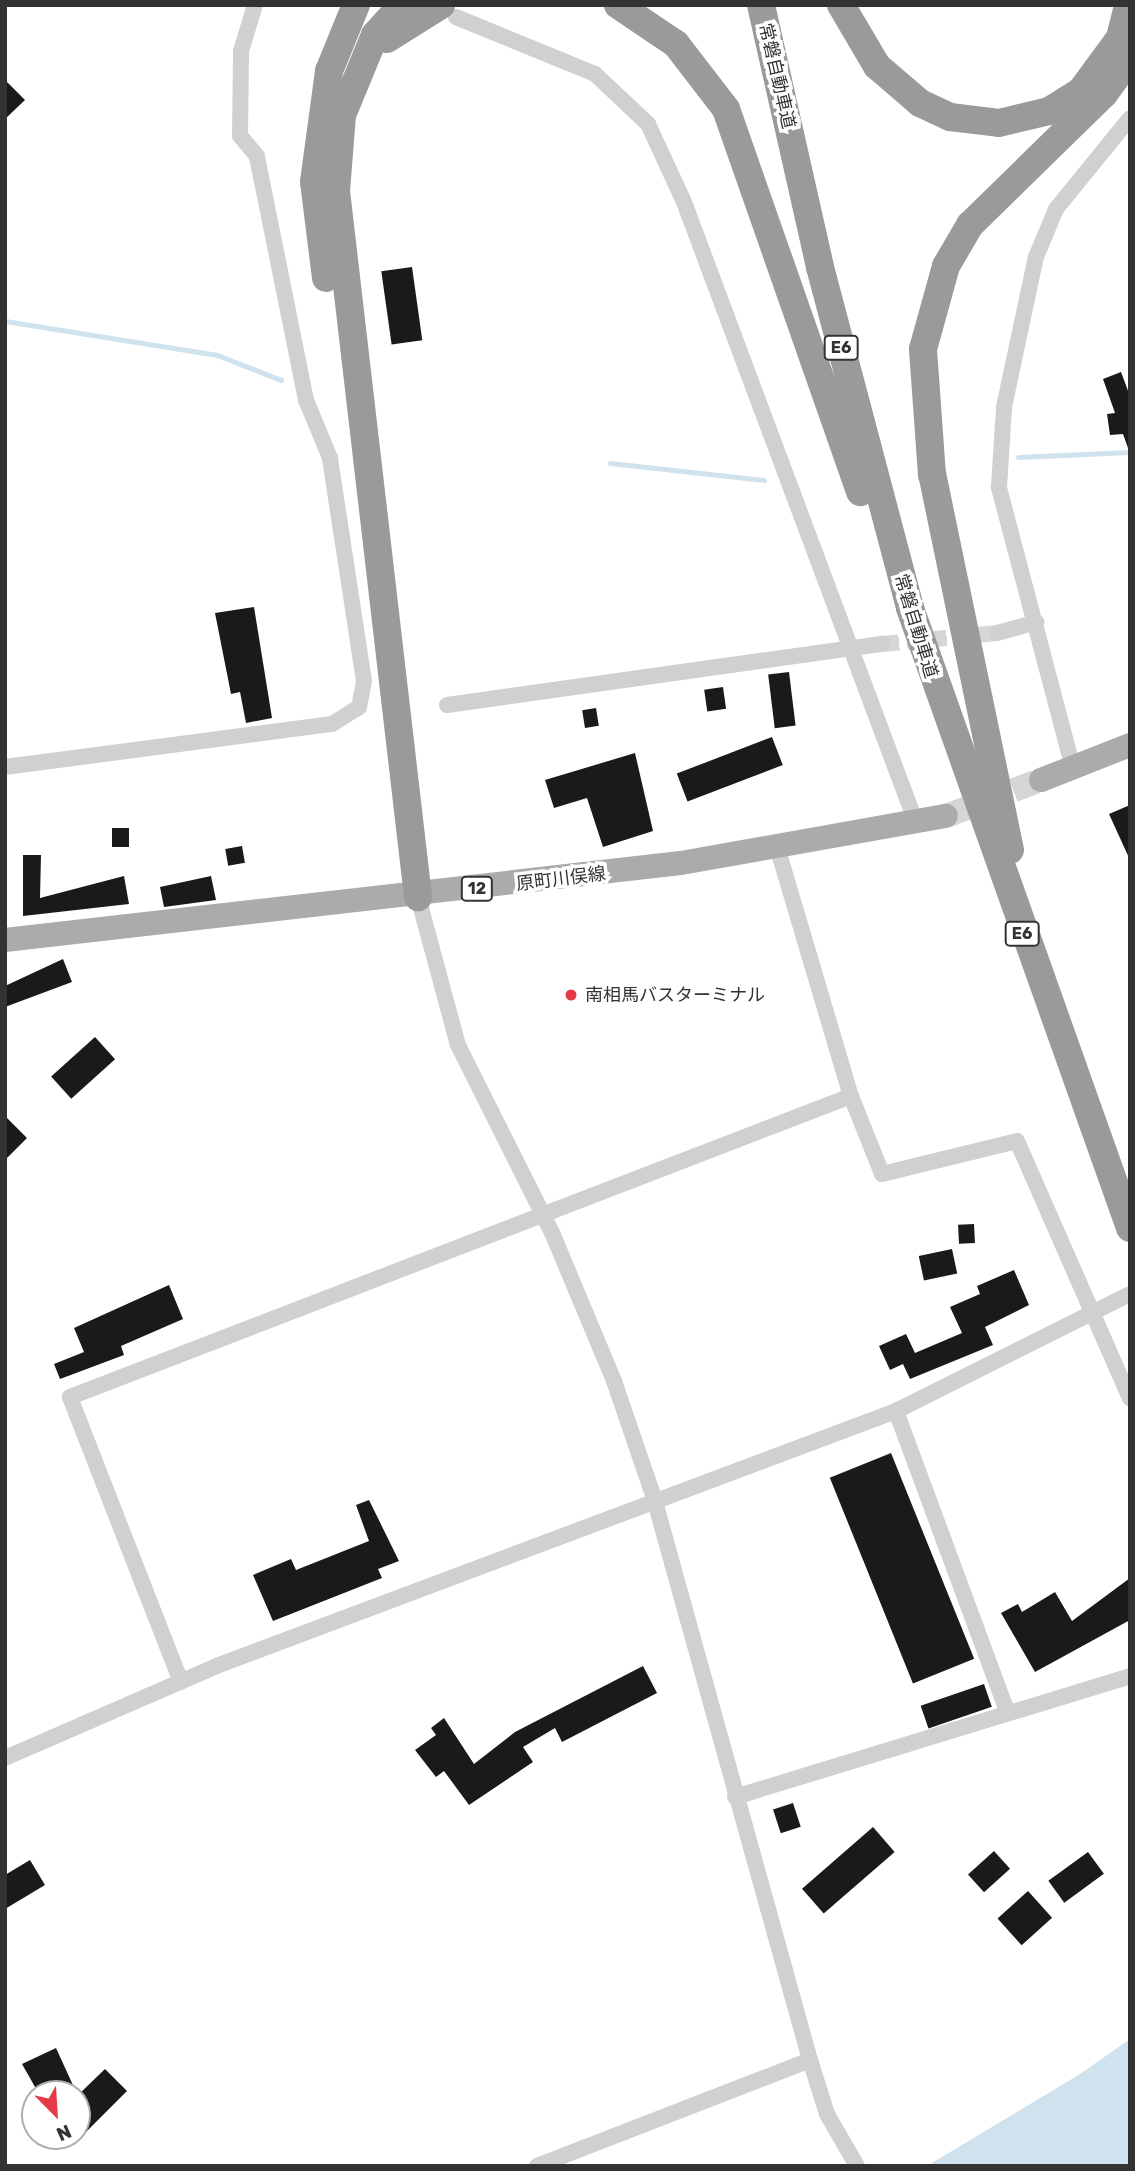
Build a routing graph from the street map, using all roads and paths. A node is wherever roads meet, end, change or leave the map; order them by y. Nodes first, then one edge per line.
1 (255, 5) edge
2 (356, 5) edge
3 (371, 5) edge
4 (402, 5) edge
5 (618, 5) edge
6 (761, 5) edge
7 (841, 5) edge
8 (1128, 5) edge
9 (448, 11) edge
10 (1130, 58) edge
11 (361, 65) junction
12 (329, 71) junction
13 (1130, 118) edge
14 (1037, 622) junction
15 (997, 633) tunnel mouth
16 (883, 644) tunnel mouth
17 (850, 646) junction
18 (935, 687) junction
19 (447, 705) dead end
20 (1130, 745) edge
21 (5, 767) edge
22 (1073, 768) junction
23 (1041, 780) tunnel mouth
24 (946, 816) tunnel mouth
25 (916, 823) junction
26 (778, 850) junction
27 (418, 897) junction
28 (5, 940) edge
29 (851, 1096) junction
30 (1110, 1181) junction
31 (543, 1216) junction
32 (1130, 1228) edge
33 (1128, 1295) dead end
34 (1093, 1312) junction
35 (1130, 1398) edge
36 (896, 1411) junction
37 (654, 1498) junction
38 (1130, 1676) edge
39 (181, 1682) junction
40 (1008, 1713) junction
41 (5, 1758) edge
42 (735, 1797) junction
43 (810, 2060) junction
44 (537, 2166) edge
45 (857, 2166) edge

1 - 21 street
2 - 12 highway
3 - 12 highway
4 - 11 highway
5 - 18 highway
6 - 18 highway, 常磐自動車道 / E6
7 - 8 highway
9 - 11 highway
9 - 17 street
10 - 30 highway
11 - 27 highway
12 - 27 highway
13 - 14 street
14 - 15 street
14 - 22 street
16 - 17 street
17 - 19 street
17 - 25 street
18 - 30 highway, 常磐自動車道 / E6
20 - 22 main road
22 - 23 main road
24 - 25 main road, 原町川俣線 / 12
25 - 26 main road, 原町川俣線 / 12
26 - 27 main road, 原町川俣線 / 12
26 - 29 street
27 - 28 main road, 原町川俣線 / 12
27 - 31 street
29 - 31 street
29 - 34 street
30 - 32 highway, 常磐自動車道 / E6
31 - 37 street
31 - 39 street
33 - 34 street
34 - 35 street
34 - 36 street
36 - 37 street
36 - 40 street
37 - 39 street
37 - 42 street
38 - 40 street
39 - 41 street
40 - 42 street
42 - 43 street
43 - 44 street
43 - 45 street

